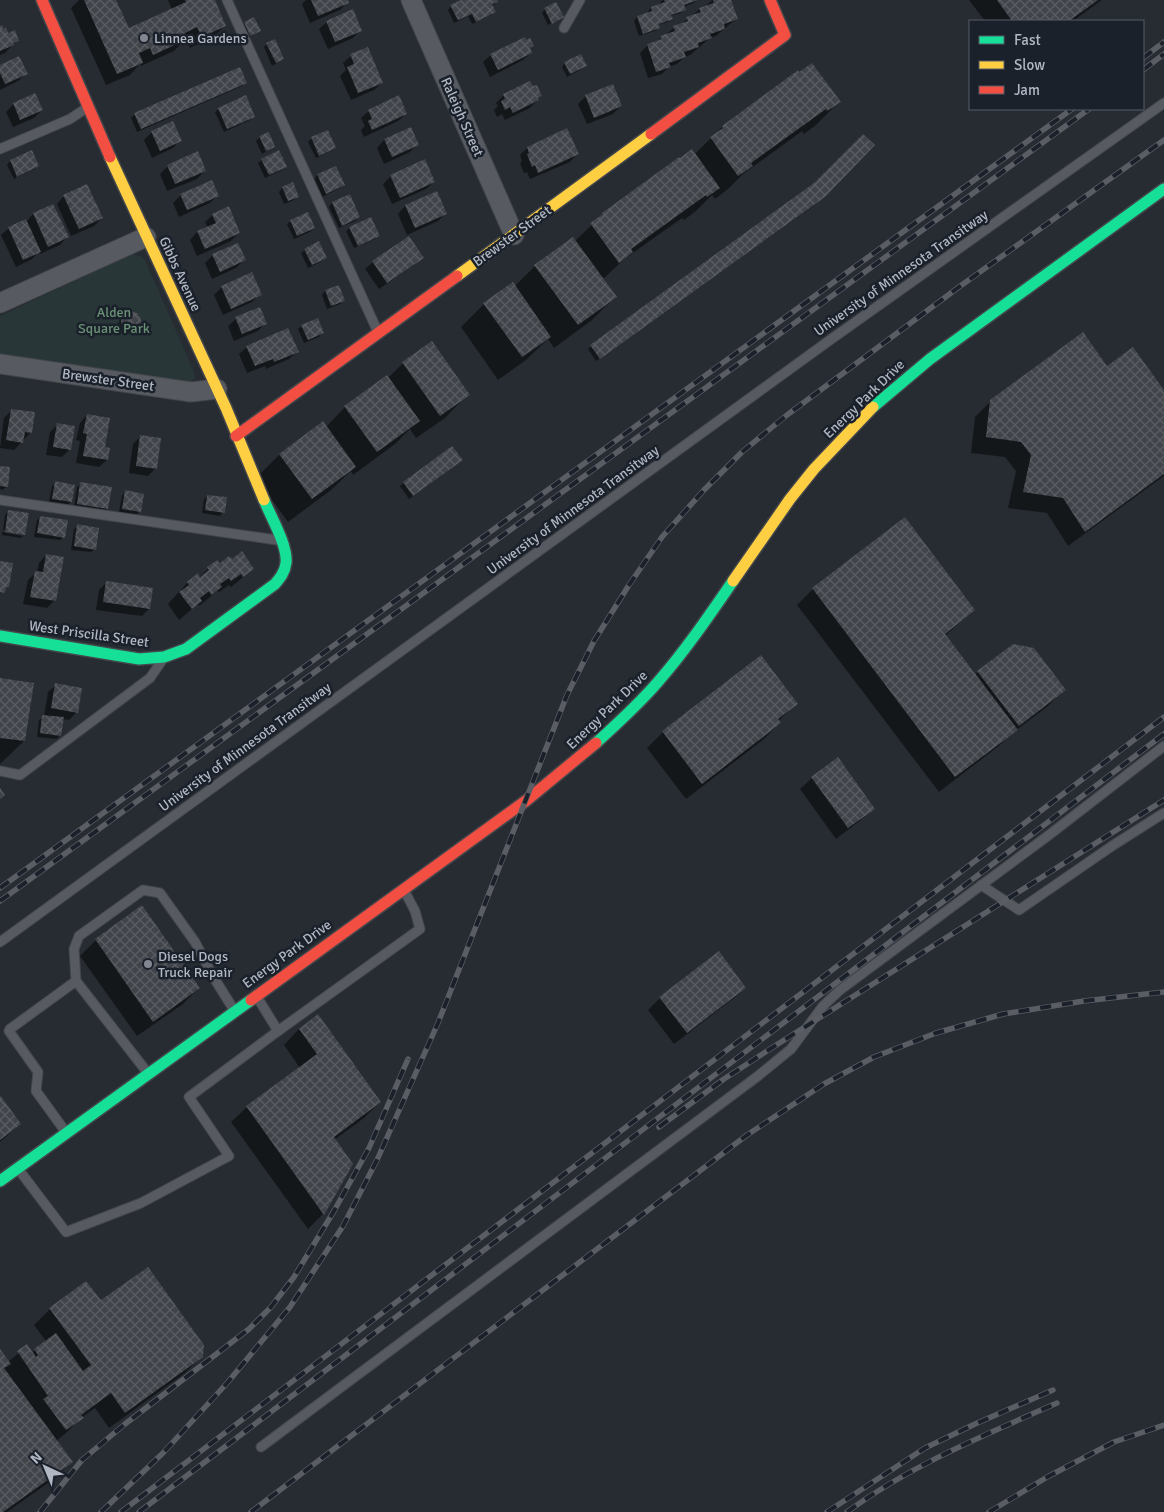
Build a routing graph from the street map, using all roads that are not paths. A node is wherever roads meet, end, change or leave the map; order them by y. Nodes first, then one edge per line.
1 (42, 0) edge
2 (227, 0) edge
3 (411, 0) edge
4 (580, 0) edge
5 (770, 0) edge
6 (564, 28) dead end
7 (1164, 103) edge
8 (88, 108) junction
9 (0, 149) edge
10 (1164, 189) edge
11 (514, 235) junction
12 (146, 237) junction
13 (0, 302) edge
14 (378, 332) junction
15 (0, 364) edge
16 (216, 389) junction
17 (236, 436) junction
18 (0, 500) edge
19 (281, 541) junction
20 (288, 562) joint
21 (0, 636) edge
22 (164, 657) junction
23 (1164, 746) edge
24 (0, 771) edge
25 (1164, 812) edge
26 (981, 885) junction
27 (403, 888) junction
28 (0, 942) edge
29 (76, 981) junction
30 (256, 995) junction
31 (234, 1011) junction
32 (278, 1031) junction
33 (148, 1073) junction
34 (66, 1133) junction
35 (18, 1168) junction
36 (0, 1181) edge
37 (261, 1447) dead end

1 - 8 street, Gibbs Avenue
2 - 14 lane
3 - 11 street, Raleigh Street
4 - 6 lane
5 - 11 street, Brewster Street
7 - 28 lane, University of Minnesota Transitway
8 - 9 lane
8 - 12 street, Gibbs Avenue
10 - 27 street, Energy Park Drive
11 - 14 street, Brewster Street
12 - 13 street
12 - 16 street, Gibbs Avenue
14 - 17 street, Brewster Street
15 - 16 street, Brewster Street
16 - 17 street, Gibbs Avenue
17 - 19 street, Gibbs Avenue
18 - 19 lane
19 - 20 street, Gibbs Avenue
20 - 22 street, West Priscilla Street
21 - 22 street, West Priscilla Street
22 - 24 lane
23 - 26 lane
25 - 26 lane
26 - 37 lane
27 - 30 street, Energy Park Drive
27 - 32 lane
29 - 31 lane
29 - 33 lane
29 - 34 lane
30 - 31 street, Energy Park Drive
30 - 32 lane
31 - 33 street, Energy Park Drive
32 - 35 lane
33 - 34 street, Energy Park Drive
34 - 35 street, Energy Park Drive
35 - 36 street, Energy Park Drive

